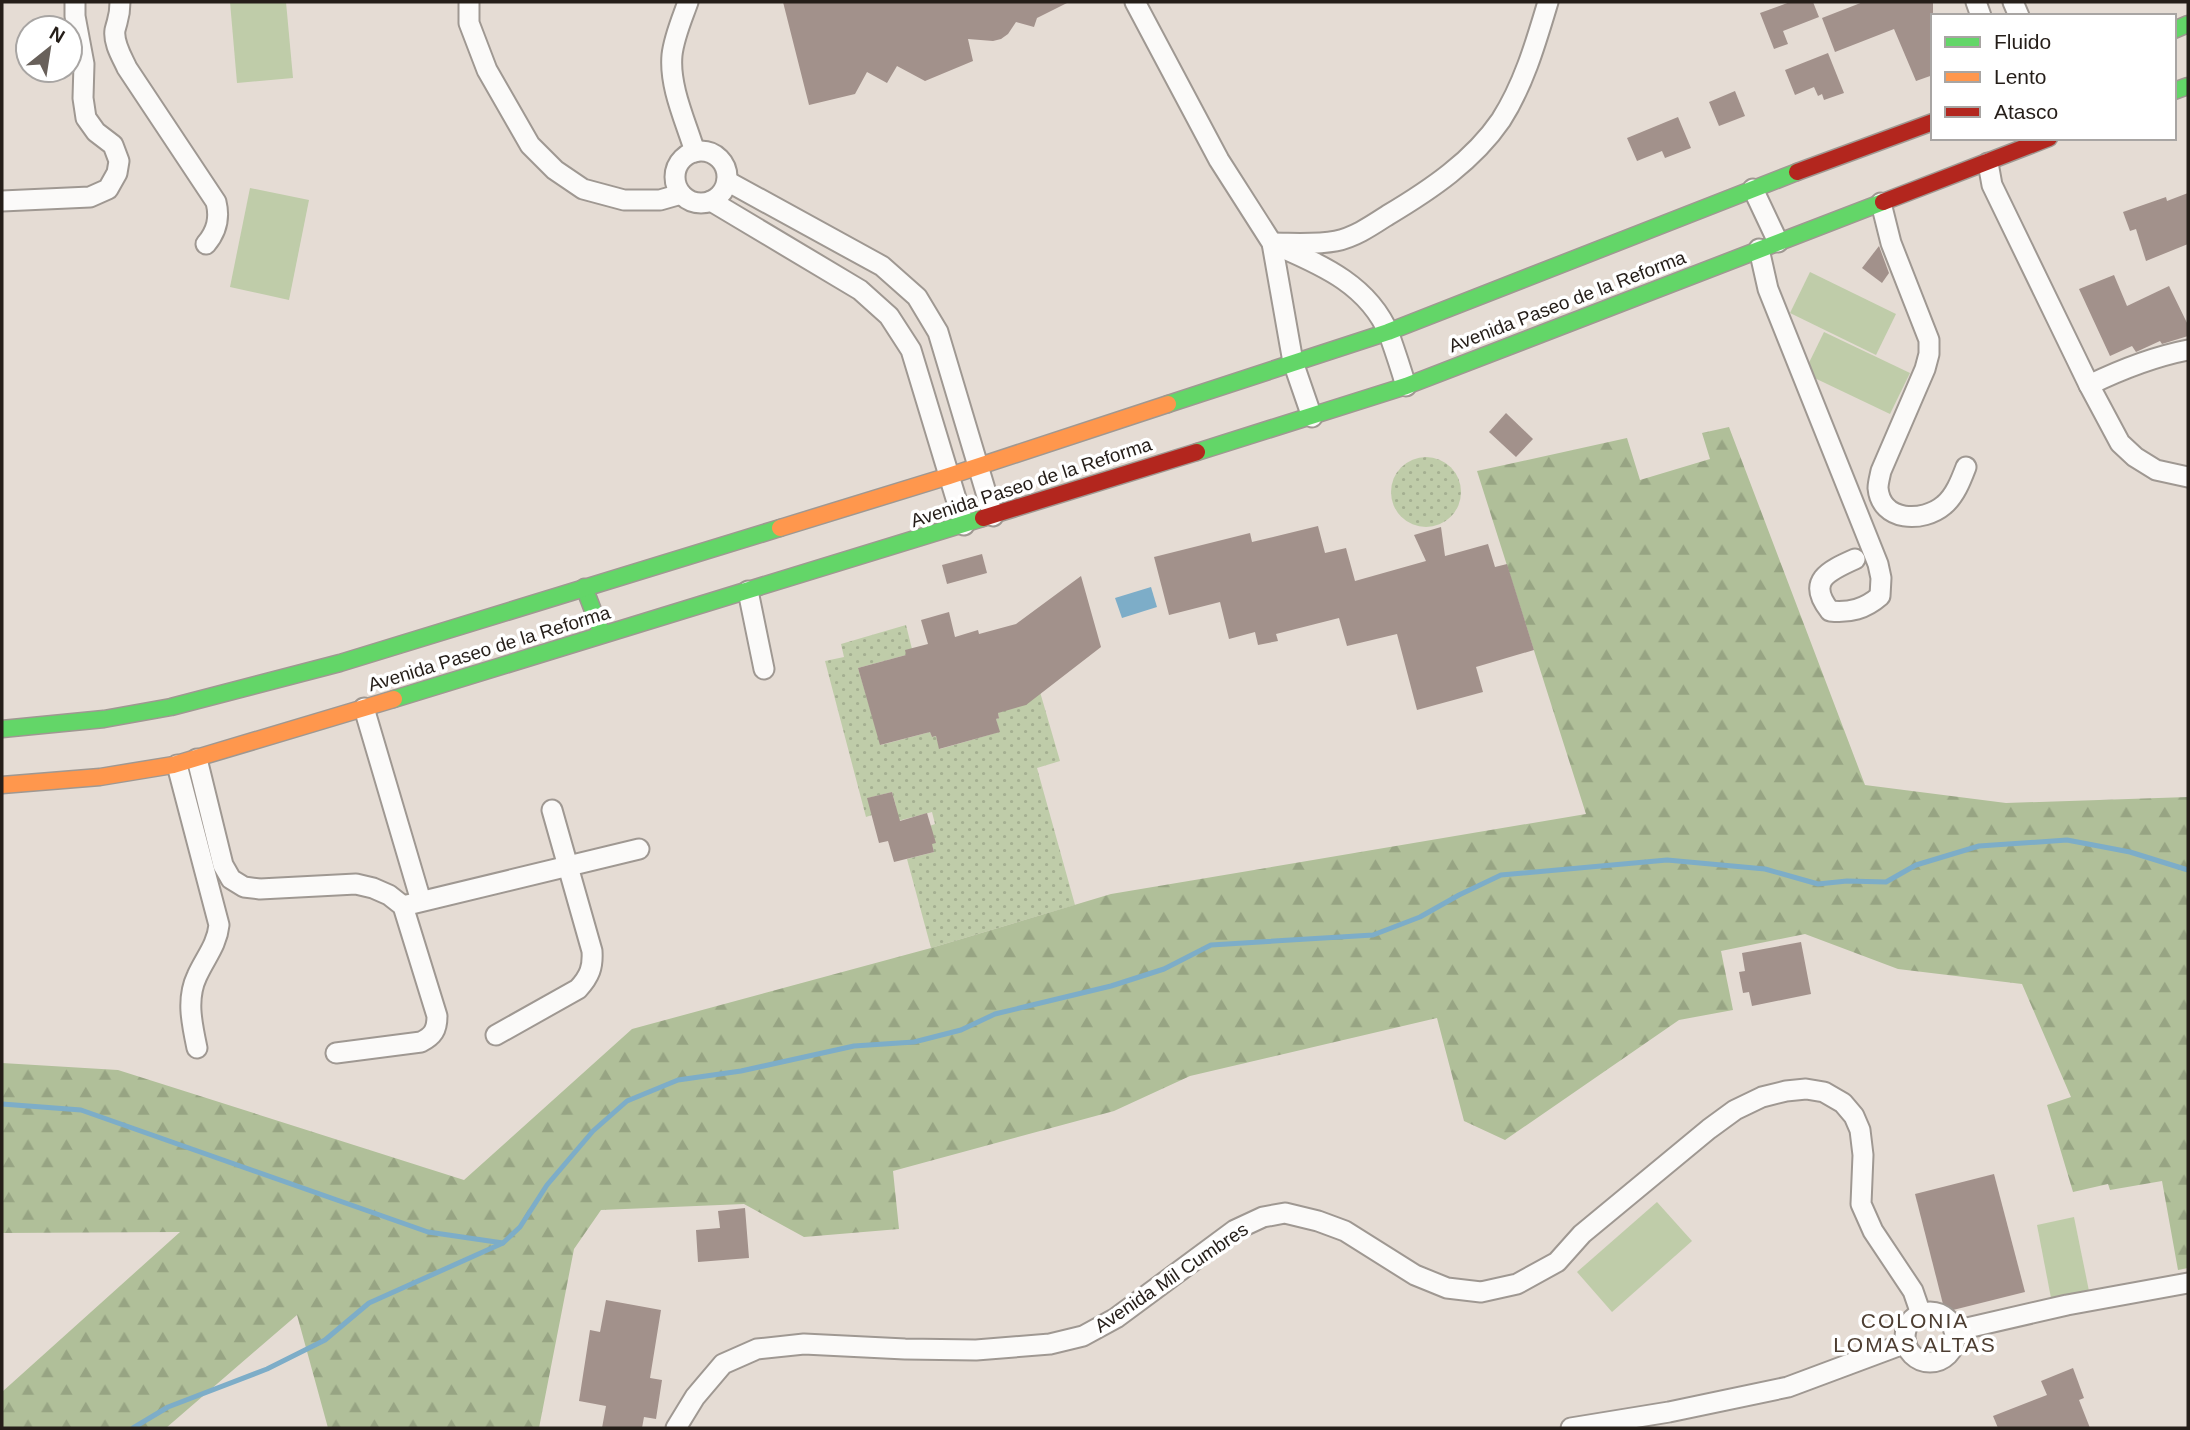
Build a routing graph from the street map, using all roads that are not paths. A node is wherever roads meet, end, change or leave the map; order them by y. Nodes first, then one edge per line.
1 (75, 2) edge
2 (120, 2) edge
3 (469, 2) edge
4 (688, 2) edge
5 (1135, 2) edge
6 (1548, 2) edge
7 (1931, 123) edge
8 (2037, 140) edge
9 (695, 152) junction
10 (1988, 163) junction
11 (727, 181) junction
12 (1753, 189) junction
13 (681, 194) junction
14 (2, 201) edge
15 (711, 201) junction
16 (1881, 203) junction
17 (1779, 242) junction
18 (1272, 243) junction
19 (206, 244) dead end
20 (1759, 249) junction
21 (1388, 332) junction
22 (2188, 350) edge
23 (1293, 362) junction
24 (2089, 384) junction
25 (1406, 386) junction
26 (1312, 417) junction
27 (978, 467) junction
28 (1966, 467) dead end
29 (949, 477) junction
30 (2188, 477) edge
31 (993, 516) junction
32 (964, 525) junction
33 (1855, 559) dead end
34 (584, 587) junction
35 (748, 591) junction
36 (601, 634) junction
37 (764, 669) dead end
38 (364, 708) junction
39 (2, 729) edge
40 (197, 759) junction
41 (177, 765) junction
42 (2, 785) edge
43 (552, 810) dead end
44 (639, 849) dead end
45 (568, 866) junction
46 (412, 904) junction
47 (496, 1034) dead end
48 (197, 1048) dead end
49 (336, 1053) dead end
50 (2188, 1283) edge
51 (1921, 1314) junction
52 (1954, 1331) junction
53 (1906, 1343) junction
54 (676, 1428) edge
55 (1571, 1428) edge

1 - 14 street
2 - 19 street
3 - 13 street
4 - 9 street
5 - 18 street
6 - 18 street
7 - 12 main road, Avenida Paseo de la Reforma
8 - 10 main road, Avenida Paseo de la Reforma
9 - 11 street
9 - 13 street
10 - 16 main road, Avenida Paseo de la Reforma
10 - 24 street
11 - 15 street
11 - 27 street
12 - 17 street
12 - 21 main road, Avenida Paseo de la Reforma
13 - 15 street
15 - 29 street
16 - 17 main road, Avenida Paseo de la Reforma
16 - 28 street
17 - 20 main road, Avenida Paseo de la Reforma
18 - 21 street
18 - 23 street
20 - 25 main road, Avenida Paseo de la Reforma
20 - 33 street
21 - 23 main road, Avenida Paseo de la Reforma
21 - 25 street
22 - 24 street
23 - 26 street
23 - 27 main road, Avenida Paseo de la Reforma
24 - 30 street
25 - 26 main road, Avenida Paseo de la Reforma
26 - 31 main road, Avenida Paseo de la Reforma
27 - 29 main road, Avenida Paseo de la Reforma
27 - 31 street
29 - 32 street
29 - 34 main road, Avenida Paseo de la Reforma
31 - 32 main road, Avenida Paseo de la Reforma
32 - 35 main road, Avenida Paseo de la Reforma
34 - 36 main road
34 - 39 main road, Avenida Paseo de la Reforma
35 - 36 main road, Avenida Paseo de la Reforma
35 - 37 street
36 - 38 main road, Avenida Paseo de la Reforma
38 - 40 main road, Avenida Paseo de la Reforma
38 - 46 street
40 - 41 main road, Avenida Paseo de la Reforma
40 - 46 street
41 - 42 main road, Avenida Paseo de la Reforma
41 - 48 street
43 - 45 street
44 - 45 street
45 - 46 street
45 - 47 street
46 - 49 street
50 - 52 street
51 - 52 street
51 - 53 street
51 - 54 street, Avenida Mil Cumbres
52 - 53 street
53 - 55 street

